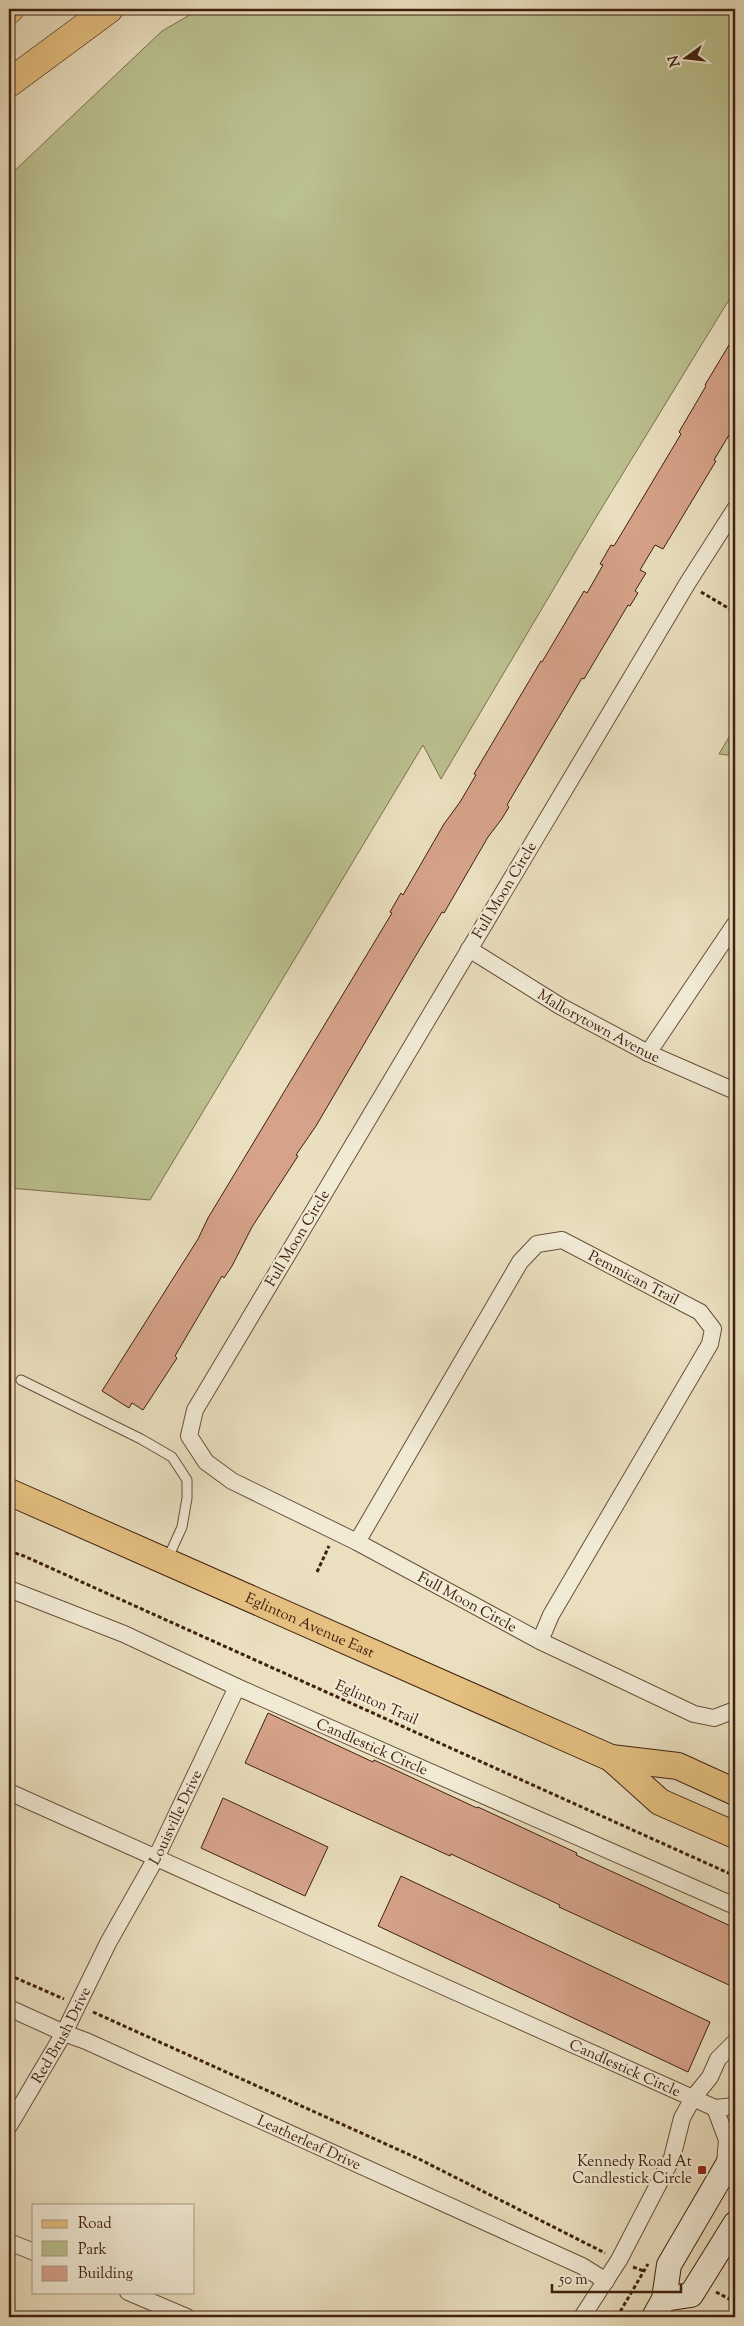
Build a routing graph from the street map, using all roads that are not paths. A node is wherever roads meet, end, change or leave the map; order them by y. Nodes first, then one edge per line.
1 (109, 9) edge
2 (9, 83) edge
3 (735, 509) edge
4 (735, 924) edge
5 (469, 949) junction
6 (648, 1053) junction
7 (735, 1091) edge
8 (21, 1380) dead end
9 (9, 1492) edge
10 (357, 1542) junction
11 (166, 1563) junction
12 (9, 1589) edge
13 (540, 1641) junction
14 (236, 1687) junction
15 (735, 1710) edge
16 (611, 1758) junction
17 (9, 1792) edge
18 (735, 1792) edge
19 (735, 1835) edge
20 (156, 1858) junction
21 (735, 1906) edge
22 (108, 1942) joint
23 (9, 2008) edge
24 (64, 2033) junction
25 (735, 2042) edge
26 (693, 2098) junction
27 (735, 2106) edge
28 (715, 2108) junction
29 (9, 2126) edge
30 (735, 2152) edge
31 (723, 2173) junction
32 (735, 2224) edge
33 (9, 2242) edge
34 (32, 2251) edge
35 (606, 2281) junction
36 (133, 2294) edge
37 (659, 2308) edge
38 (187, 2317) edge
39 (582, 2317) edge

1 - 2 highway
3 - 5 street, Full Moon Circle
4 - 6 street
5 - 6 street, Mallorytown Avenue
5 - 10 street, Full Moon Circle
6 - 7 street, Mallorytown Avenue
8 - 11 lane
9 - 11 main road, Eglinton Avenue East
10 - 13 street, Full Moon Circle
10 - 13 street, Pemmican Trail
11 - 16 main road, Eglinton Avenue East
12 - 14 street, Candlestick Circle
13 - 15 street, Full Moon Circle
14 - 20 street, Louisville Drive
14 - 21 street, Candlestick Circle
16 - 18 main road, Eglinton Avenue East
16 - 19 main road, Eglinton Avenue East
17 - 20 street, Candlestick Circle
20 - 22 street, Louisville Drive
20 - 26 street, Candlestick Circle
22 - 24 street, Red Brush Drive
23 - 24 street, Leatherleaf Drive
24 - 29 street, Red Brush Drive
24 - 35 street, Leatherleaf Drive
25 - 26 street, Candlestick Circle
26 - 28 street, Candlestick Circle
26 - 35 street
27 - 28 street
28 - 31 street
30 - 31 main road
31 - 37 main road
32 - 37 main road
33 - 34 street
35 - 39 street
36 - 38 street

